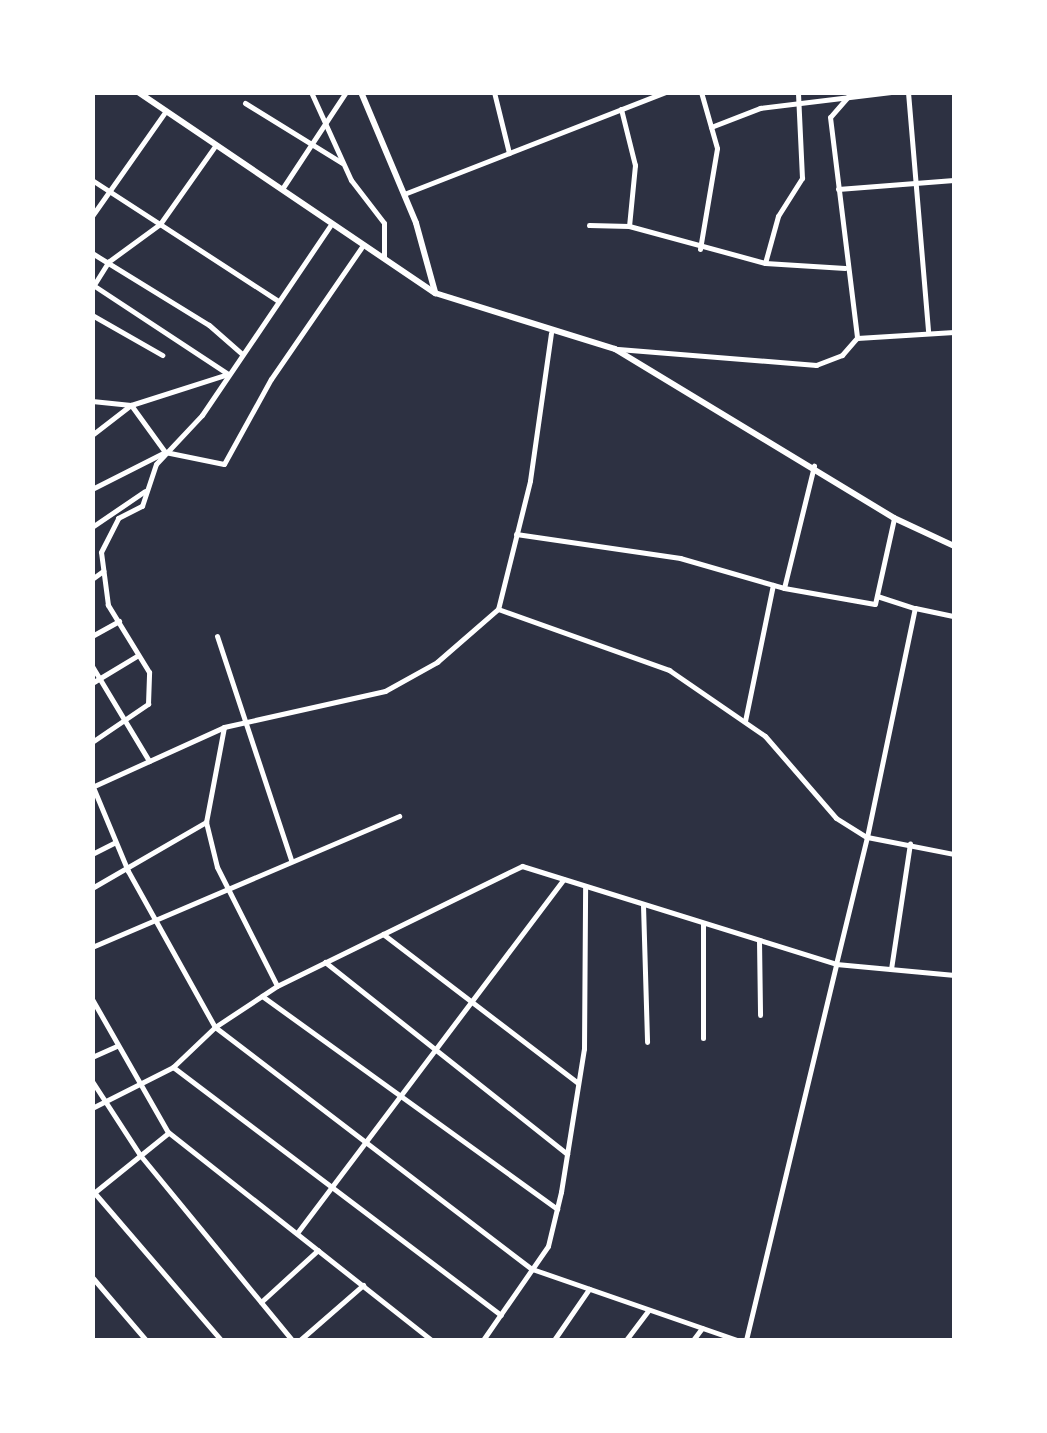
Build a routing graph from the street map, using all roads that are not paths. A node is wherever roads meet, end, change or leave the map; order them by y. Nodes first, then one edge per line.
1 (138, 92) edge
2 (311, 92) edge
3 (346, 92) edge
4 (361, 92) edge
5 (494, 92) edge
6 (666, 92) edge
7 (701, 92) edge
8 (798, 92) edge
9 (891, 92) edge
10 (908, 92) edge
11 (655, 94) edge
12 (852, 96) edge
13 (245, 103) dead end
14 (799, 103) junction
15 (621, 109) junction
16 (166, 112) junction
17 (324, 120) junction
18 (711, 127) junction
19 (215, 146) junction
20 (314, 146) junction
21 (509, 152) junction
22 (344, 165) junction
23 (92, 180) edge
24 (954, 180) edge
25 (916, 186) junction
26 (837, 189) junction
27 (282, 190) junction
28 (112, 192) junction
29 (404, 194) junction
30 (92, 216) edge
31 (160, 224) junction
32 (589, 225) dead end
33 (330, 226) junction
34 (629, 226) junction
35 (360, 248) junction
36 (700, 249) junction
37 (92, 254) edge
38 (384, 261) junction
39 (108, 262) junction
40 (764, 262) junction
41 (845, 268) junction
42 (93, 286) edge
43 (436, 294) junction
44 (277, 300) junction
45 (92, 315) edge
46 (928, 331) junction
47 (954, 332) edge
48 (552, 333) junction
49 (857, 338) junction
50 (615, 349) junction
51 (241, 353) junction
52 (162, 355) dead end
53 (228, 374) junction
54 (92, 401) edge
55 (130, 406) junction
56 (92, 435) edge
57 (166, 452) junction
58 (814, 466) junction
59 (92, 489) edge
60 (148, 489) junction
61 (894, 518) junction
62 (92, 527) edge
63 (516, 534) junction
64 (954, 546) edge
65 (104, 571) junction
66 (92, 579) edge
67 (772, 585) junction
68 (784, 588) junction
69 (877, 596) junction
70 (916, 608) junction
71 (498, 609) junction
72 (954, 616) edge
73 (118, 621) junction
74 (92, 636) edge
75 (217, 636) dead end
76 (138, 655) junction
77 (92, 666) edge
78 (100, 678) junction
79 (92, 683) edge
80 (745, 720) junction
81 (126, 721) junction
82 (245, 722) junction
83 (224, 727) junction
84 (92, 742) edge
85 (149, 761) junction
86 (93, 787) edge
87 (399, 816) dead end
88 (206, 822) junction
89 (866, 837) junction
90 (114, 842) junction
91 (910, 843) junction
92 (92, 854) edge
93 (954, 854) edge
94 (291, 860) junction
95 (128, 871) junction
96 (564, 880) junction
97 (584, 886) junction
98 (226, 887) junction
99 (92, 888) edge
100 (643, 904) junction
101 (154, 917) junction
102 (703, 922) junction
103 (383, 934) junction
104 (759, 940) junction
105 (92, 946) edge
106 (325, 962) junction
107 (836, 964) junction
108 (891, 969) junction
109 (954, 975) edge
110 (278, 986) junction
111 (262, 996) junction
112 (94, 1003) edge
113 (469, 1006) junction
114 (760, 1015) dead end
115 (215, 1028) junction
116 (702, 1038) dead end
117 (646, 1042) dead end
118 (118, 1046) junction
119 (434, 1052) junction
120 (92, 1057) edge
121 (173, 1068) junction
122 (92, 1081) edge
123 (138, 1081) junction
124 (578, 1084) junction
125 (399, 1098) junction
126 (104, 1102) junction
127 (92, 1108) edge
128 (168, 1132) junction
129 (366, 1142) junction
130 (567, 1154) junction
131 (140, 1155) junction
132 (332, 1186) junction
133 (93, 1192) edge
134 (557, 1209) junction
135 (297, 1233) junction
136 (318, 1249) junction
137 (532, 1270) junction
138 (92, 1276) edge
139 (363, 1285) junction
140 (589, 1289) junction
141 (261, 1302) junction
142 (649, 1310) junction
143 (500, 1315) junction
144 (702, 1328) junction
145 (146, 1340) edge
146 (220, 1340) edge
147 (292, 1340) edge
148 (300, 1340) edge
149 (431, 1340) edge
150 (483, 1340) edge
151 (554, 1340) edge
152 (626, 1340) edge
153 (693, 1340) edge
154 (737, 1340) edge
155 (746, 1340) edge

1 - 16 street
2 - 17 street
3 - 17 street
4 - 29 street
5 - 21 street
6 - 11 street
7 - 18 street
8 - 14 street
9 - 12 street
10 - 25 street
11 - 15 street
12 - 14 street
12 - 26 street
13 - 20 street
14 - 18 street
14 - 40 street
15 - 21 street
15 - 34 street
16 - 19 street
16 - 28 street
17 - 20 street
17 - 22 street
18 - 36 street
19 - 27 street
19 - 31 street
20 - 22 street
20 - 27 street
21 - 29 street
22 - 38 street
23 - 28 street
24 - 25 street
25 - 26 street
25 - 46 street
26 - 41 street
27 - 33 street
28 - 30 street
28 - 31 street
29 - 43 street
31 - 39 street
31 - 44 street
32 - 34 street
33 - 35 street
33 - 44 street
34 - 36 street
35 - 38 street
35 - 57 street
36 - 40 street
37 - 39 street
38 - 43 street
39 - 42 street
39 - 51 street
40 - 41 street
41 - 49 street
42 - 53 street
43 - 48 street
44 - 51 street
45 - 52 street
46 - 47 street
46 - 49 street
48 - 50 street
48 - 63 street
49 - 50 street
50 - 58 street
51 - 53 street
53 - 55 street
53 - 57 street
54 - 55 street
55 - 56 street
55 - 57 street
57 - 59 street
57 - 60 street
58 - 61 street
58 - 68 street
60 - 62 street
60 - 65 street
61 - 64 street
61 - 69 street
63 - 67 street
63 - 71 street
65 - 66 street
65 - 73 street
67 - 68 street
67 - 80 street
68 - 69 street
69 - 70 street
70 - 72 street
70 - 89 street
71 - 80 street
71 - 82 street
73 - 74 street
73 - 76 street
75 - 82 street
76 - 78 street
76 - 81 street
77 - 78 street
78 - 79 street
78 - 81 street
80 - 89 street
81 - 84 street
81 - 85 street
82 - 83 street
82 - 94 street
83 - 85 street
83 - 88 street
85 - 86 street
86 - 90 street
87 - 94 street
88 - 95 street
88 - 98 street
89 - 91 street
89 - 107 street
90 - 92 street
90 - 95 street
91 - 93 street
91 - 108 street
94 - 98 street
95 - 99 street
95 - 101 street
96 - 97 street
96 - 103 street
96 - 113 street
97 - 100 street
97 - 124 street
98 - 101 street
98 - 110 street
100 - 102 street
100 - 117 street
101 - 105 street
101 - 115 street
102 - 104 street
102 - 116 street
103 - 106 street
103 - 113 street
104 - 107 street
104 - 114 street
106 - 110 street
106 - 119 street
107 - 108 street
107 - 155 street
108 - 109 street
110 - 111 street
111 - 115 street
111 - 125 street
112 - 118 street
113 - 119 street
113 - 124 street
115 - 121 street
115 - 129 street
118 - 120 street
118 - 123 street
119 - 125 street
119 - 130 street
121 - 123 street
121 - 132 street
122 - 126 street
123 - 126 street
123 - 128 street
124 - 130 street
125 - 129 street
125 - 134 street
126 - 127 street
126 - 131 street
128 - 131 street
128 - 135 street
129 - 132 street
129 - 137 street
130 - 134 street
131 - 133 street
131 - 141 street
132 - 135 street
132 - 143 street
133 - 146 street
134 - 137 street
135 - 136 street
136 - 139 street
136 - 141 street
137 - 140 street
137 - 143 street
138 - 145 street
139 - 148 street
139 - 149 street
140 - 142 street
140 - 151 street
141 - 147 street
142 - 144 street
142 - 152 street
143 - 150 street
144 - 153 street
144 - 154 street

